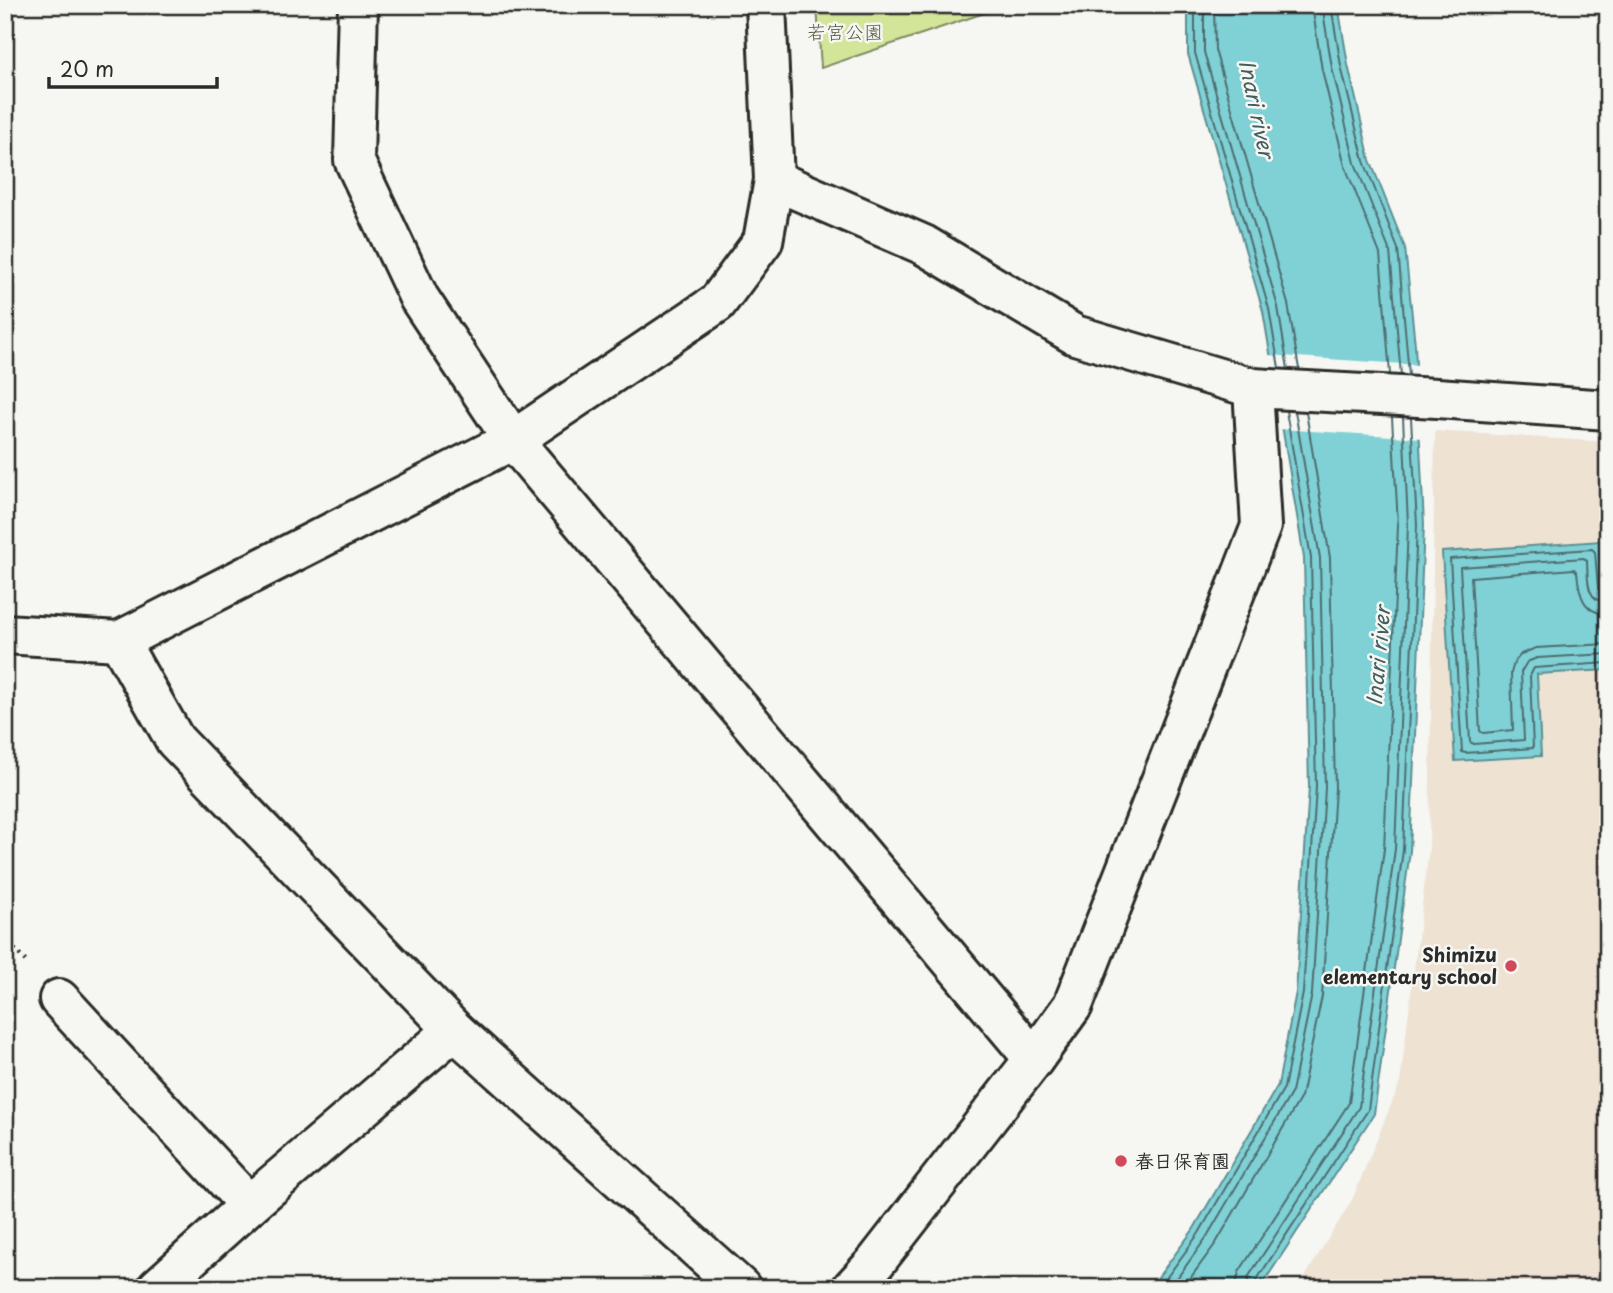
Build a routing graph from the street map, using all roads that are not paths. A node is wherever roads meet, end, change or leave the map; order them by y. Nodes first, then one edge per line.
1 (358, 5) edge
2 (766, 5) edge
3 (774, 180) junction
4 (1253, 388) junction
5 (1608, 410) edge
6 (513, 440) junction
7 (5, 634) edge
8 (119, 641) junction
9 (59, 999) dead end
10 (454, 1030) junction
11 (1034, 1059) junction
12 (248, 1205) junction
13 (157, 1288) edge
14 (741, 1288) edge
15 (852, 1288) edge

1 - 6 street
2 - 3 street
3 - 4 street
3 - 6 street
4 - 5 street
4 - 11 street
6 - 8 street
6 - 11 street
7 - 8 street
8 - 10 street
9 - 12 street
10 - 12 street
10 - 14 street
11 - 15 street
12 - 13 street

